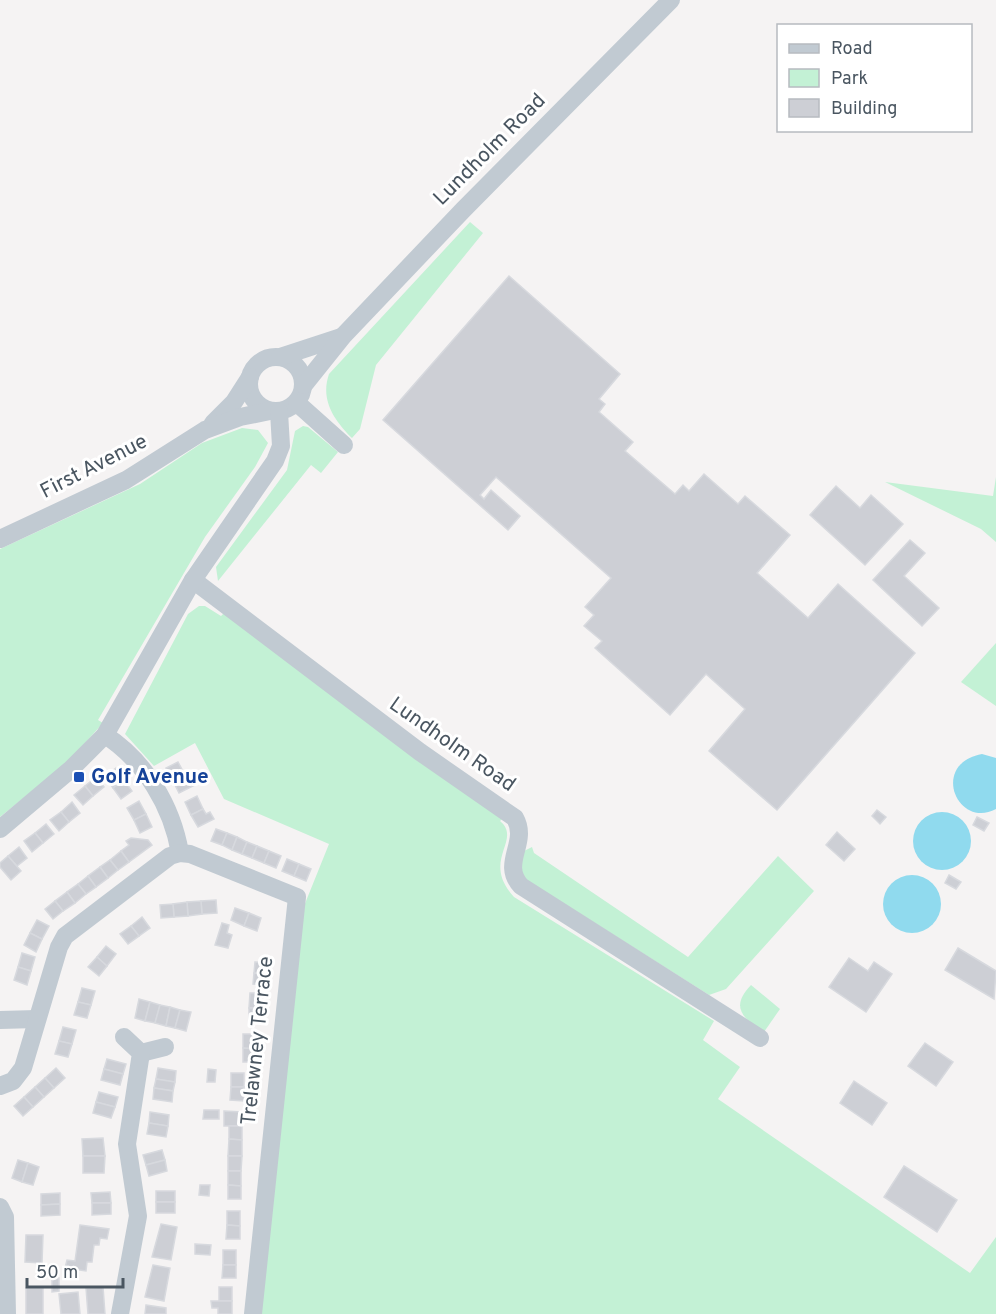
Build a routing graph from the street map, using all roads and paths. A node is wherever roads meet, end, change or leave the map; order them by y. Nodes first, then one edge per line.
1 (671, 0) edge
2 (344, 335) junction
3 (280, 357) junction
4 (249, 377) junction
5 (304, 385) junction
6 (297, 403) junction
7 (274, 411) junction
8 (206, 430) junction
9 (344, 446) dead end
10 (0, 539) edge
11 (193, 580) junction
12 (105, 735) junction
13 (0, 829) edge
14 (180, 853) junction
15 (38, 1019) junction
16 (0, 1020) edge
17 (124, 1036) dead end
18 (760, 1038) dead end
19 (165, 1047) dead end
20 (141, 1053) junction
21 (0, 1086) edge
22 (0, 1207) edge
23 (3, 1238) edge
24 (7, 1314) edge
25 (120, 1314) edge
26 (252, 1314) edge

1 - 2 street, Lundholm Road
2 - 3 street, Lundholm Road
2 - 5 street, Lundholm Road
3 - 4 street, Lundholm Road
3 - 5 street
4 - 7 street
4 - 8 street, First Avenue
5 - 6 street, Lundholm Road
6 - 7 street
6 - 9 street
7 - 8 street, First Avenue
7 - 11 street
8 - 10 street, First Avenue
11 - 12 street
11 - 18 street, Lundholm Road
12 - 13 street
12 - 14 street
14 - 15 street
14 - 26 street, Trelawney Terrace
15 - 16 street
15 - 21 street
17 - 20 street
19 - 20 street
20 - 25 street
22 - 23 street
23 - 24 street

